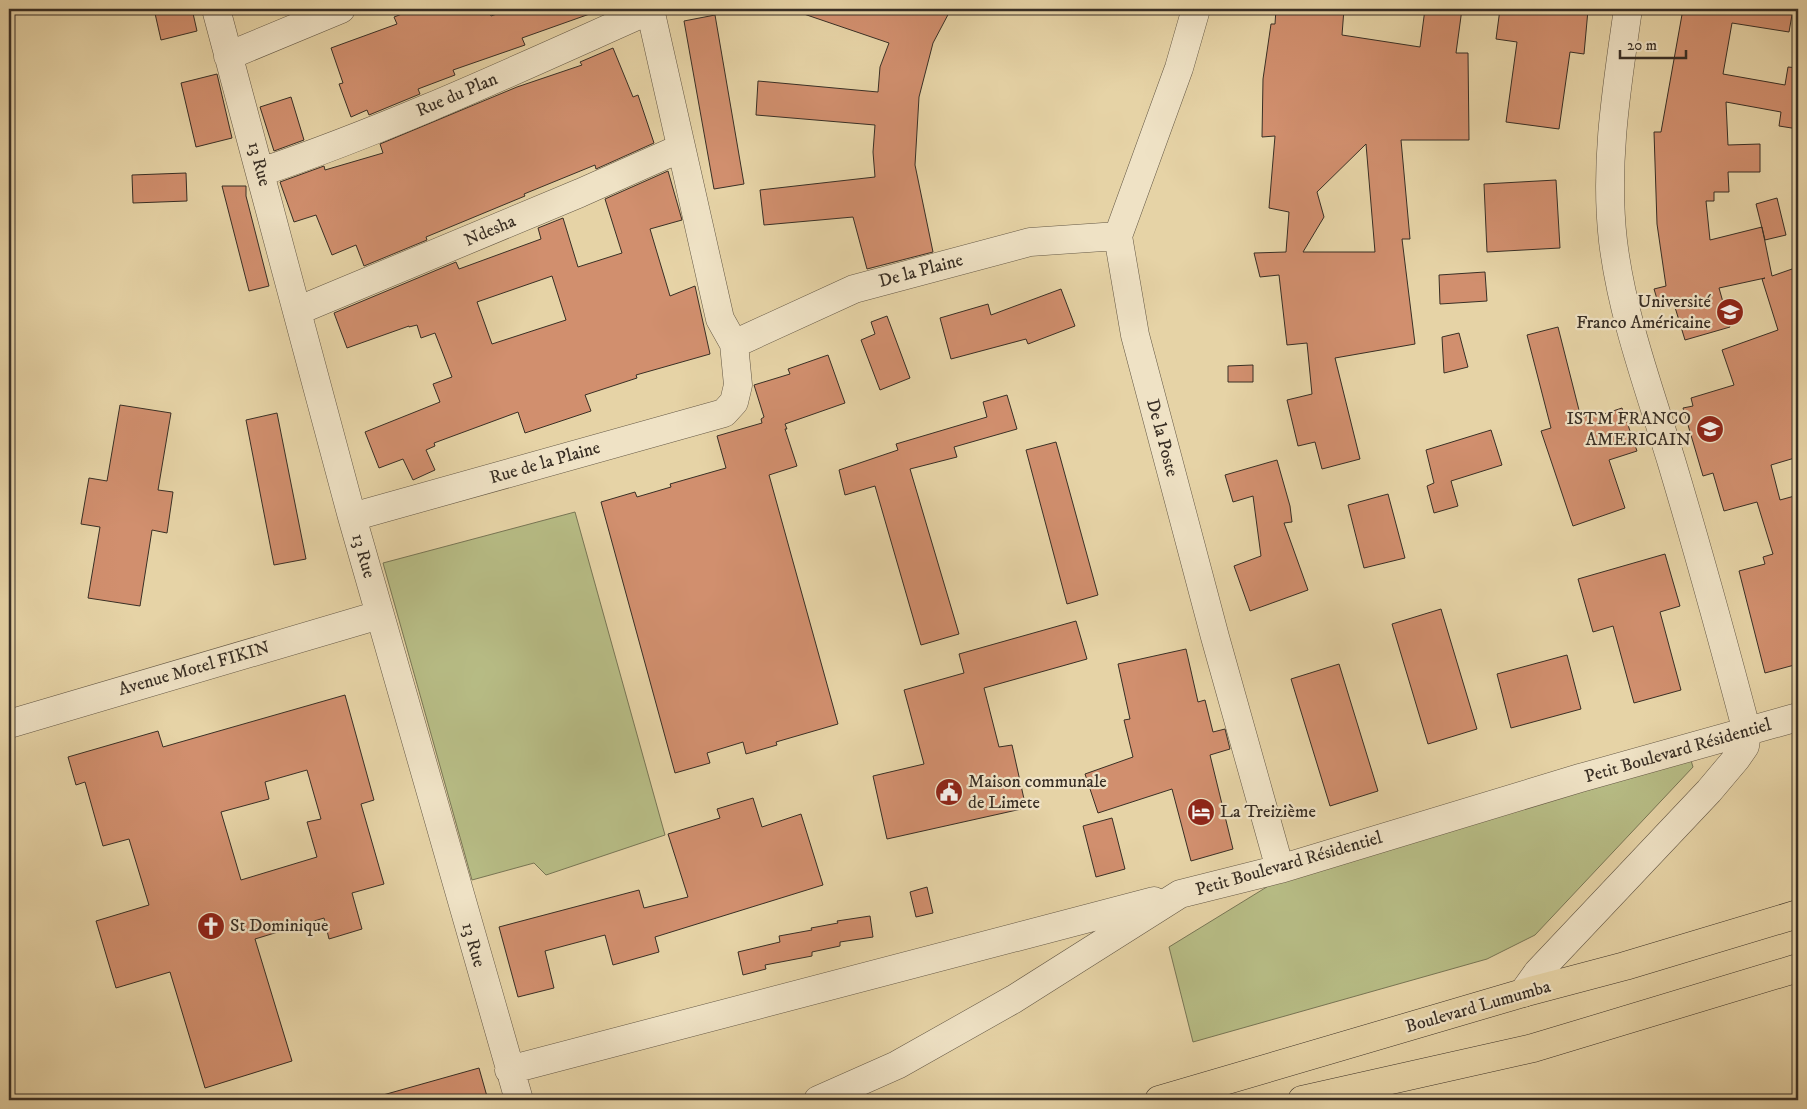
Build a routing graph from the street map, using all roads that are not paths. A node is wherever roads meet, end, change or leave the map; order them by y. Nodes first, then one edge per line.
1 (216, 9) edge
2 (341, 9) edge
3 (650, 9) edge
4 (1196, 9) edge
5 (1628, 9) edge
6 (228, 56) junction
7 (681, 148) junction
8 (261, 172) junction
9 (1118, 236) junction
10 (297, 311) junction
11 (734, 344) junction
12 (352, 517) junction
13 (379, 615) junction
14 (1798, 717) edge
15 (9, 724) edge
16 (1747, 732) junction
17 (1280, 869) junction
18 (1180, 894) junction
19 (1798, 914) edge
20 (1798, 968) edge
21 (1523, 992) junction
22 (509, 1070) junction
23 (519, 1100) edge
24 (818, 1100) edge
25 (1159, 1100) edge
26 (1302, 1100) edge

1 - 6 street, 13 Rue
2 - 6 street
3 - 7 street
3 - 8 street, Rue du Plan
4 - 9 street, De la Poste
5 - 16 street
6 - 8 street, 13 Rue
7 - 10 street, Ndesha
7 - 11 street
8 - 10 street, 13 Rue
9 - 11 street, De la Plaine
9 - 17 street, De la Poste
10 - 12 street, 13 Rue
11 - 12 street, Rue de la Plaine
12 - 13 street, 13 Rue
13 - 15 street, Avenue Motel FIKIN
13 - 22 street, 13 Rue
14 - 16 street, Petit Boulevard Résidentiel
16 - 17 street, Petit Boulevard Résidentiel
16 - 21 street
17 - 18 street, Petit Boulevard Résidentiel
18 - 22 street
18 - 24 street, Petit Boulevard Résidentiel
19 - 21 highway, Boulevard Lumumba
20 - 26 highway
21 - 25 highway, Boulevard Lumumba
22 - 23 street, 13 Rue

